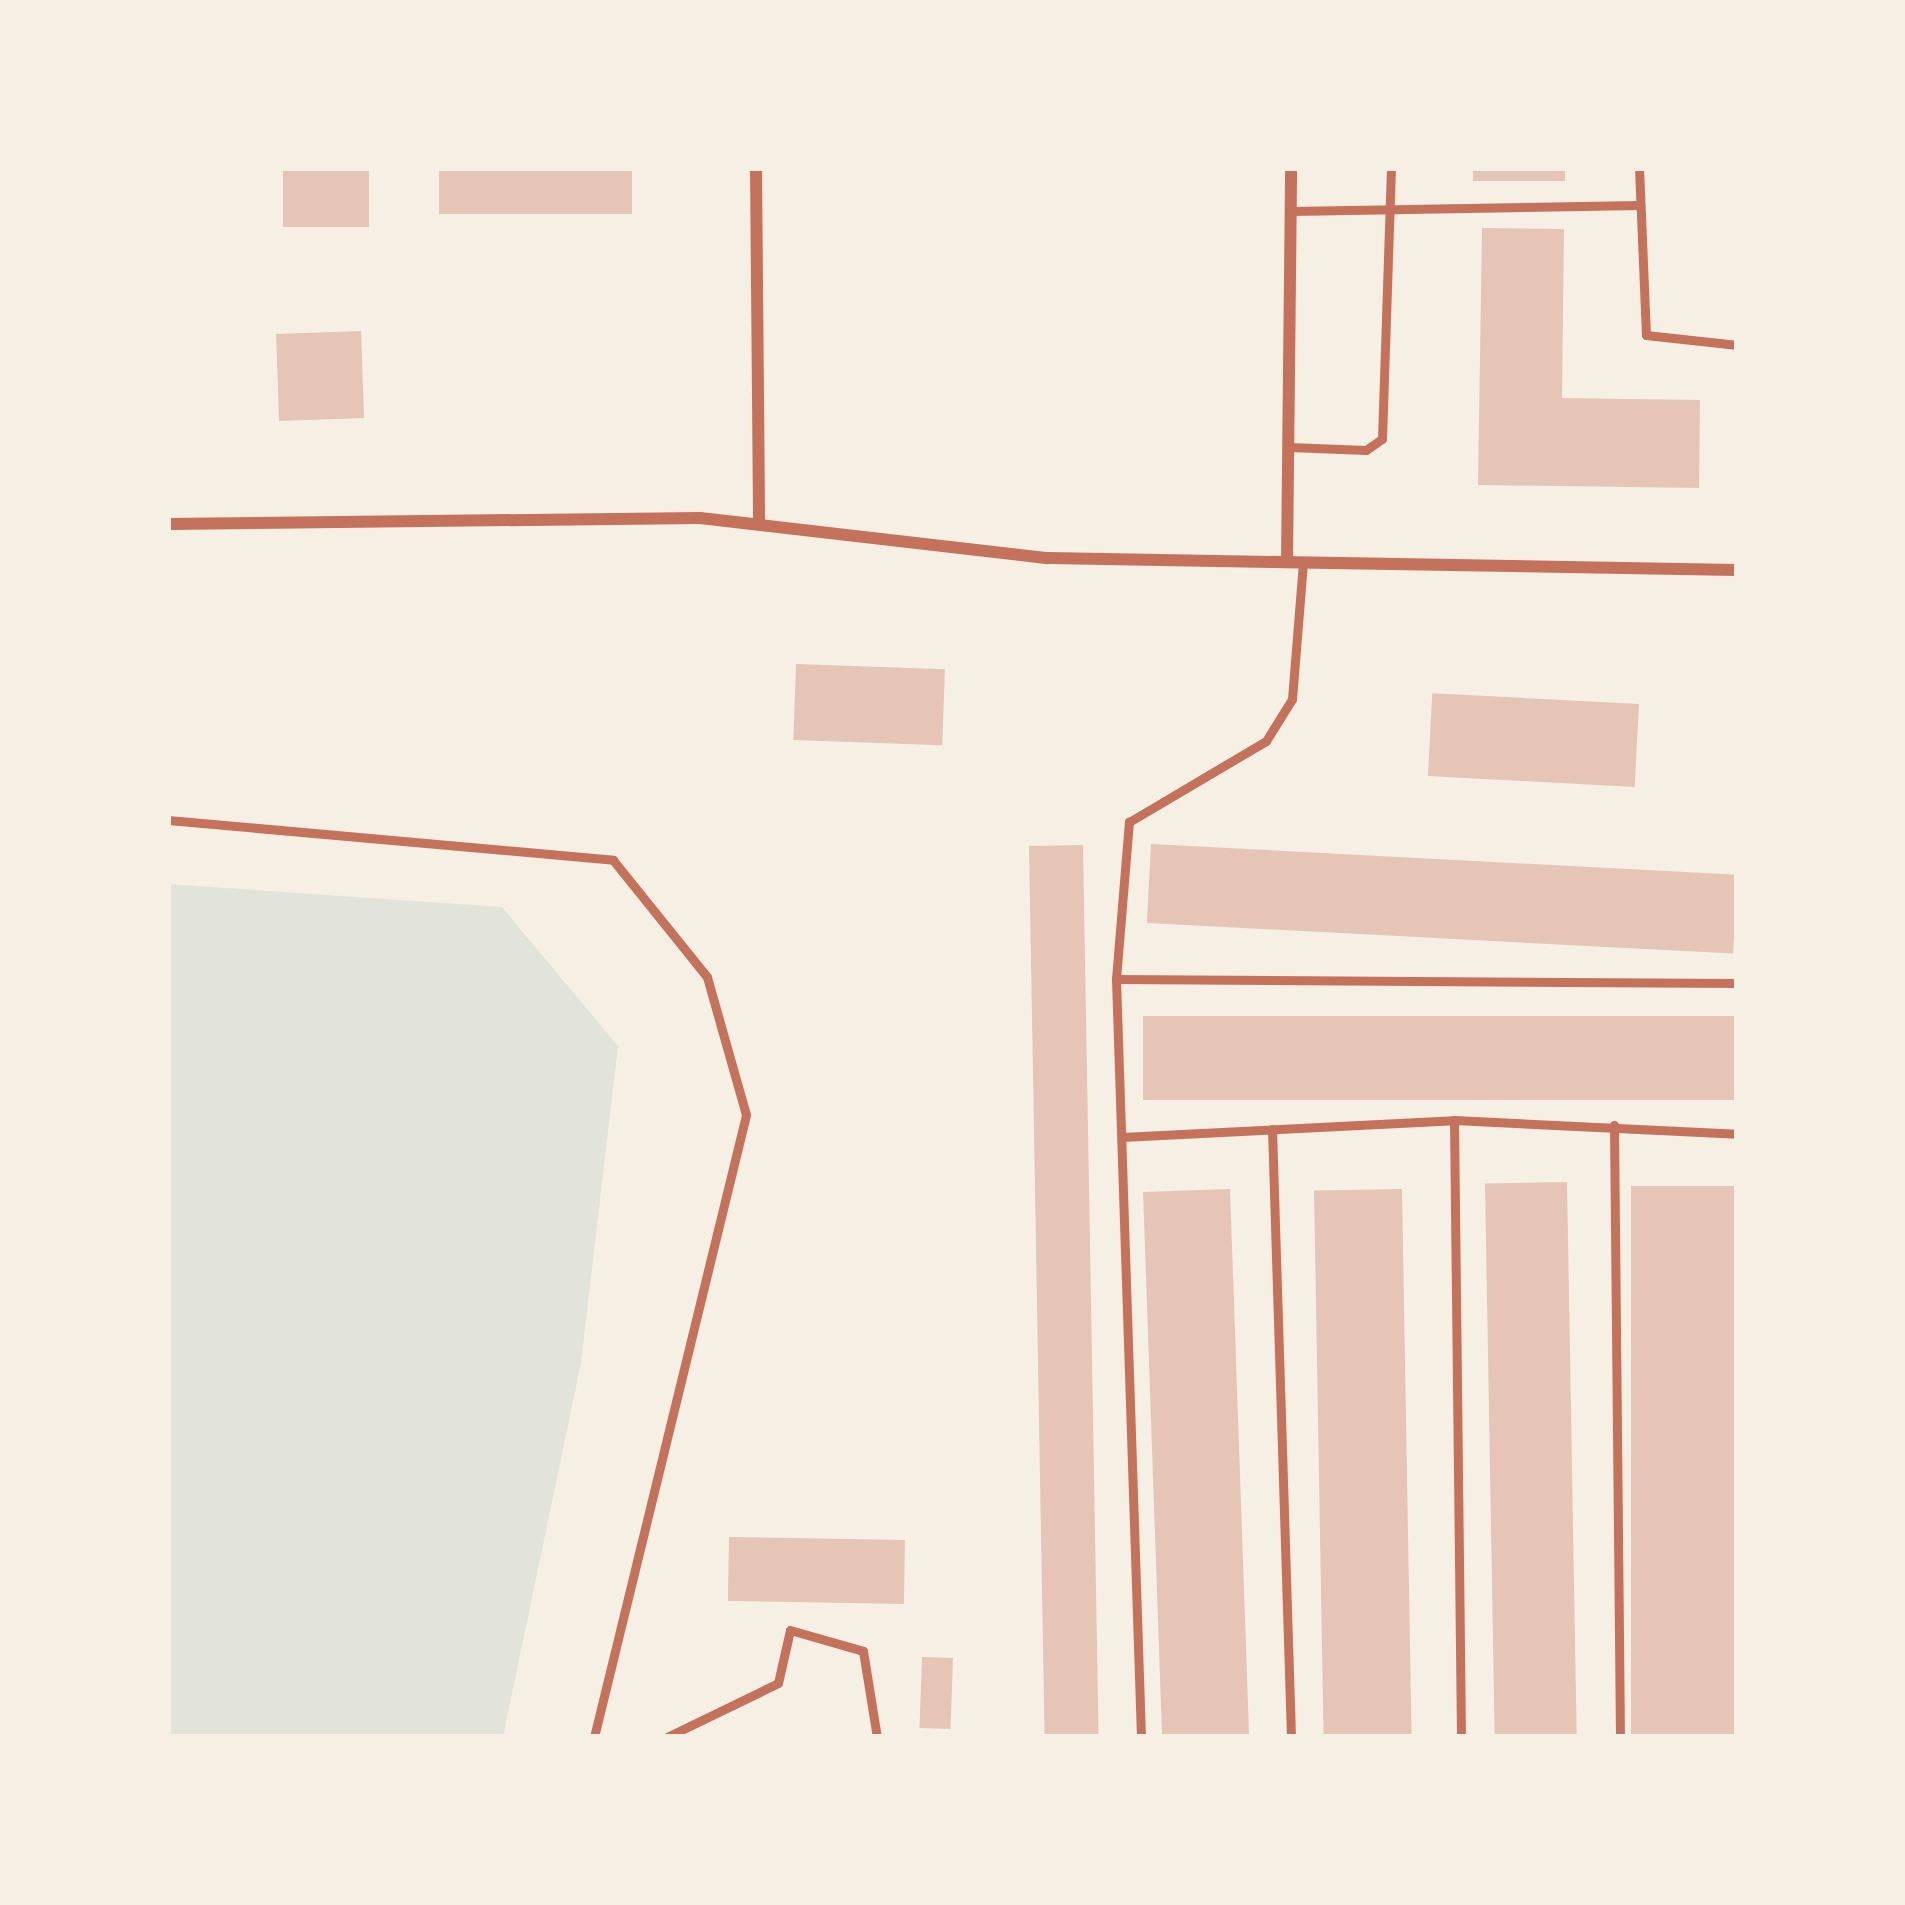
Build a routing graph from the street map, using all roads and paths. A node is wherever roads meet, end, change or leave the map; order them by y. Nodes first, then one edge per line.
1 (756, 168) edge
2 (1292, 168) edge
3 (1390, 168) edge
4 (1639, 168) edge
5 (1391, 205) junction
6 (1640, 206) junction
7 (1292, 211) junction
8 (1737, 345) edge
9 (1288, 447) junction
10 (759, 523) junction
11 (168, 524) edge
12 (1287, 562) junction
13 (1303, 563) junction
14 (1737, 570) edge
15 (168, 820) edge
16 (1116, 979) junction
17 (1737, 983) edge
18 (1454, 1120) junction
19 (1614, 1125) junction
20 (1272, 1130) junction
21 (1737, 1134) edge
22 (1122, 1137) junction
23 (594, 1737) edge
24 (667, 1737) edge
25 (877, 1737) edge
26 (1141, 1737) edge
27 (1291, 1737) edge
28 (1461, 1737) edge
29 (1620, 1737) edge

1 - 10 street
2 - 7 street
3 - 5 lane
4 - 6 lane
5 - 6 lane
5 - 7 lane
5 - 9 lane
6 - 8 lane
7 - 9 street
9 - 12 street
10 - 11 street
10 - 12 street
12 - 13 street
13 - 14 street
13 - 16 lane
15 - 23 lane
16 - 17 lane
16 - 22 lane
18 - 19 lane
18 - 20 lane
18 - 28 lane
19 - 21 lane
19 - 29 lane
20 - 22 lane
20 - 27 lane
22 - 26 lane
24 - 25 lane

